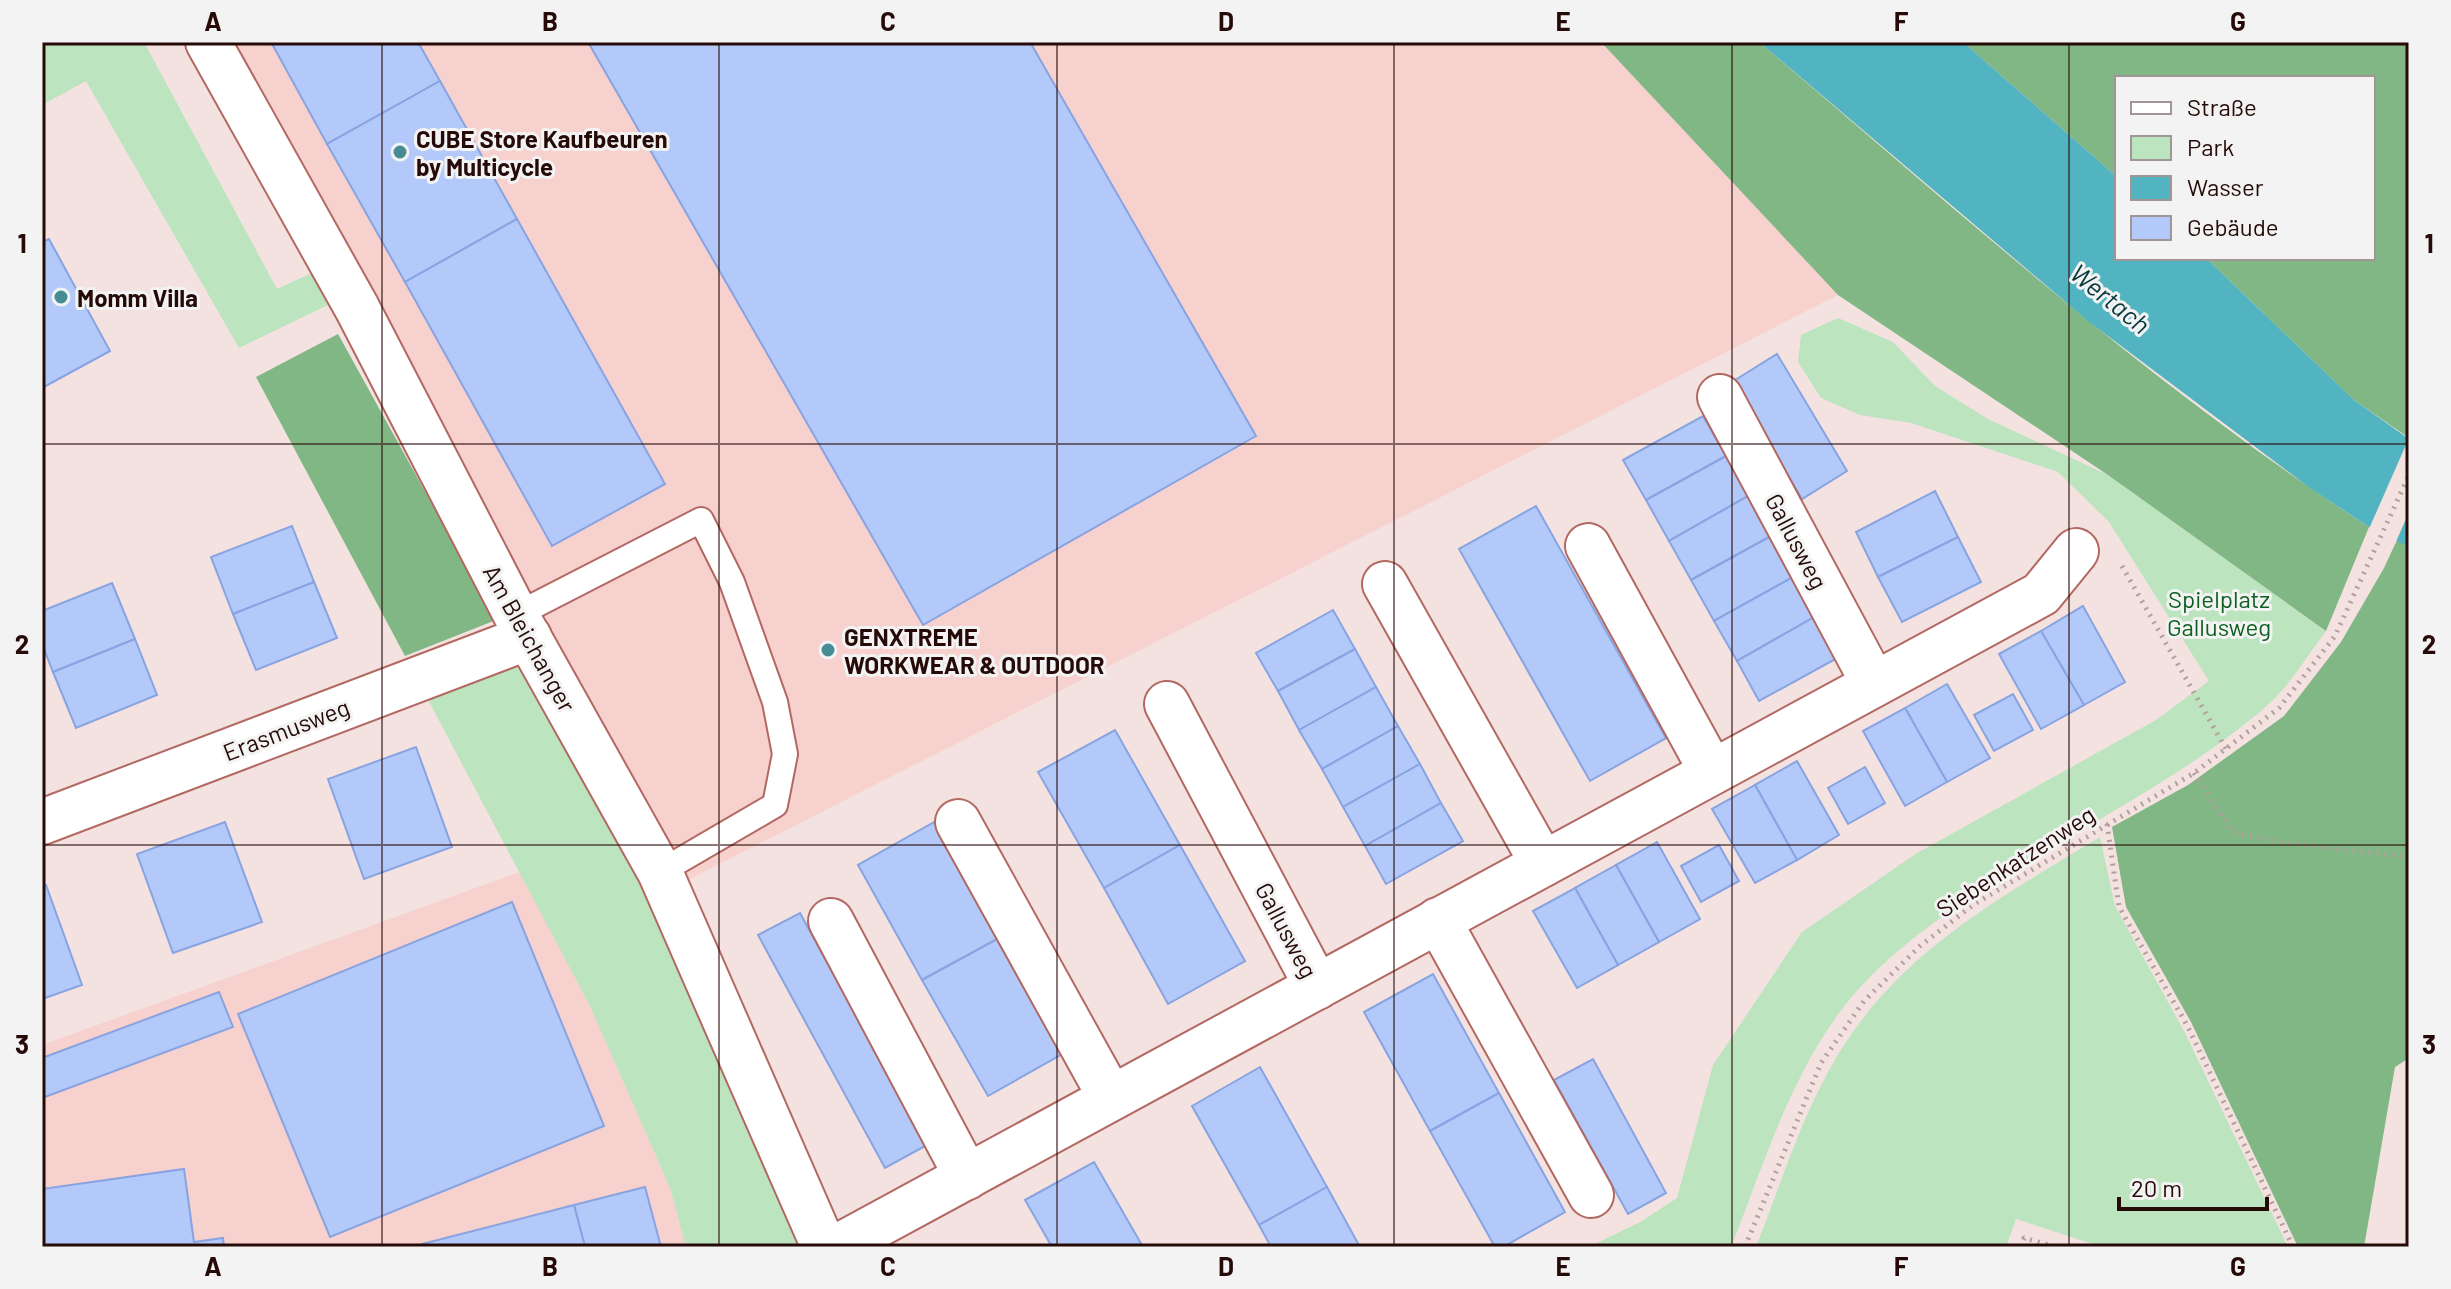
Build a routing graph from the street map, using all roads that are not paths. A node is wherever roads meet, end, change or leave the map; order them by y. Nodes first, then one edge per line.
1 (208, 42) edge
2 (1720, 397) dead end
3 (1588, 546) dead end
4 (2076, 551) road end
5 (1385, 584) dead end
6 (523, 626) junction
7 (1874, 684) junction
8 (1167, 704) dead end
9 (1712, 772) junction
10 (42, 822) edge
11 (958, 822) dead end
12 (1543, 864) junction
13 (660, 872) junction
14 (1438, 920) junction
15 (831, 921) dead end
16 (1317, 987) junction
17 (1111, 1098) junction
18 (967, 1177) junction
19 (1591, 1195) dead end
20 (824, 1247) edge
21 (837, 1247) edge

1 - 6 street, Am Bleichanger
2 - 7 street, Gallusweg
3 - 9 street
4 - 7 street, Gallusweg
5 - 12 street
6 - 10 street, Erasmusweg
6 - 13 street, Am Bleichanger
6 - 13 lane
7 - 9 street, Gallusweg
8 - 16 street, Gallusweg
9 - 12 street, Gallusweg
11 - 17 street
12 - 14 street, Gallusweg
13 - 20 street, Am Bleichanger
14 - 16 street, Gallusweg
14 - 19 street
15 - 18 street
16 - 17 street, Gallusweg
17 - 18 street, Gallusweg
18 - 21 street, Gallusweg

